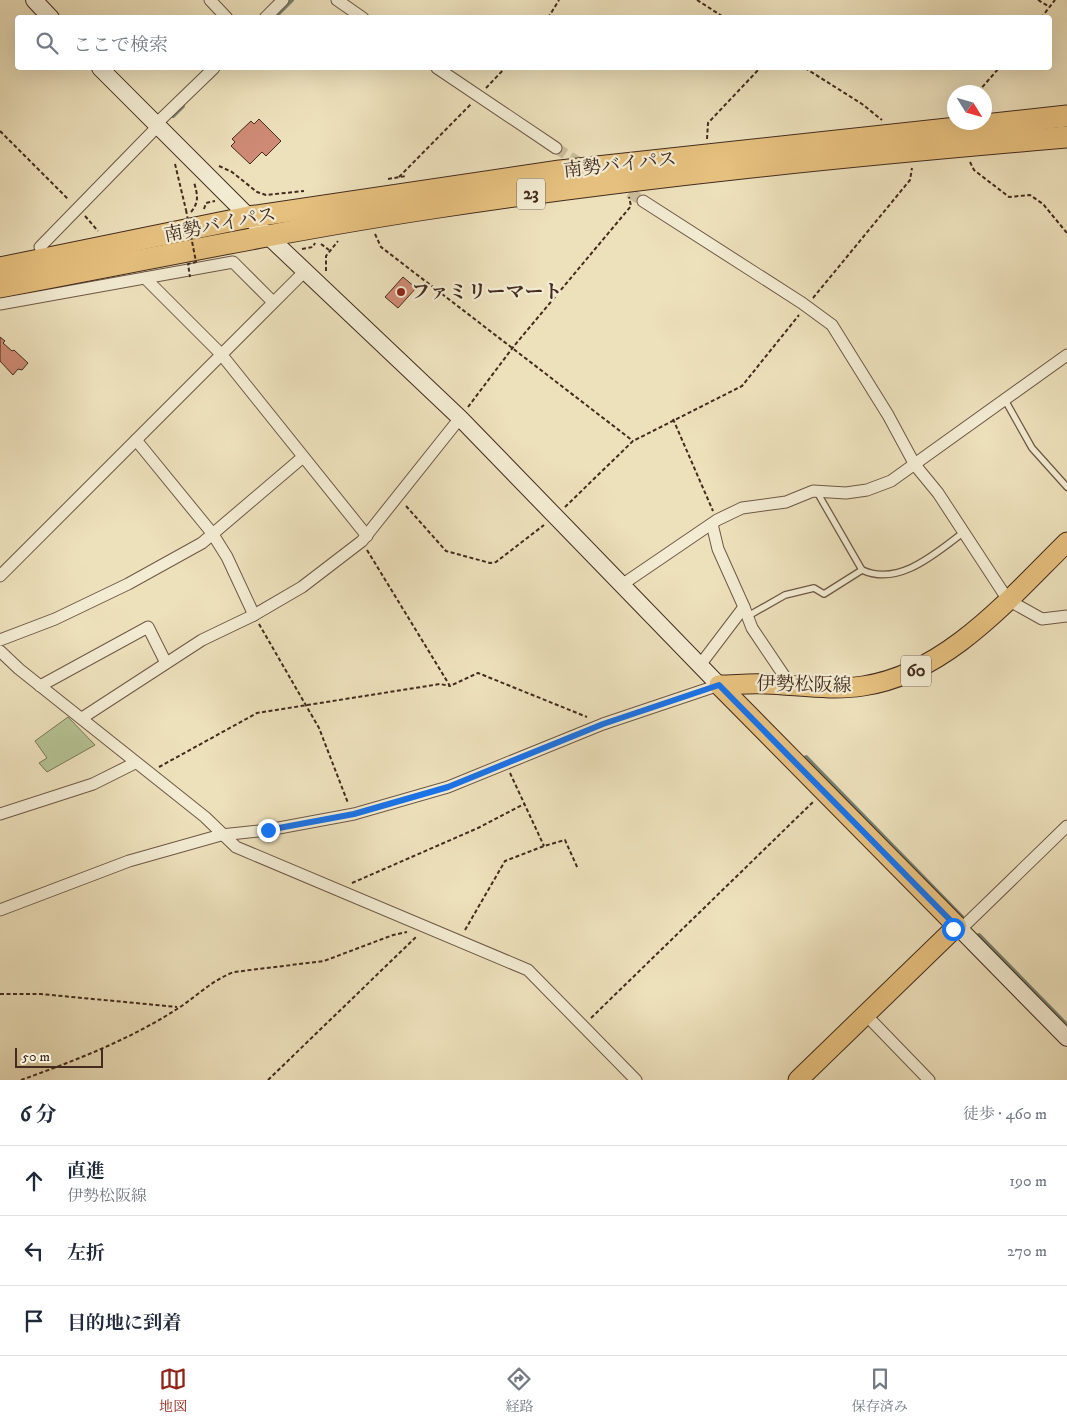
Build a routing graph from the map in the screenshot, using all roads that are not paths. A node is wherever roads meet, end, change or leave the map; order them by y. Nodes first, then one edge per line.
1 (34, 0) edge
2 (210, 0) edge
3 (283, 0) edge
4 (337, 0) edge
5 (48, 15) edge
6 (224, 15) edge
7 (268, 15) edge
8 (359, 15) edge
9 (102, 70) edge
10 (212, 70) edge
11 (440, 70) edge
12 (1067, 116) edge
13 (157, 125) junction
14 (1067, 137) edge
15 (556, 148) tunnel mouth
16 (643, 201) tunnel mouth
17 (248, 217) junction
18 (269, 237) junction
19 (40, 247) dead end
20 (0, 268) edge
21 (305, 271) junction
22 (145, 278) junction
23 (0, 287) edge
24 (273, 302) junction
25 (0, 304) edge
26 (221, 354) junction
27 (1067, 355) edge
28 (1005, 400) junction
29 (460, 418) junction
30 (136, 440) junction
31 (303, 457) junction
32 (915, 465) junction
33 (1067, 487) edge
34 (816, 491) junction
35 (714, 522) junction
36 (964, 532) junction
37 (212, 533) junction
38 (364, 539) junction
39 (1067, 542) edge
40 (862, 570) junction
41 (0, 576) edge
42 (623, 584) junction
43 (1008, 600) junction
44 (746, 612) junction
45 (254, 615) junction
46 (1067, 616) edge
47 (0, 640) edge
48 (0, 651) edge
49 (166, 664) junction
50 (700, 665) junction
51 (719, 685) junction
52 (40, 686) junction
53 (791, 686) junction
54 (82, 718) junction
55 (135, 763) junction
56 (0, 814) edge
57 (1067, 826) edge
58 (221, 835) junction
59 (0, 910) edge
60 (956, 926) junction
61 (865, 1014) junction
62 (1067, 1038) edge
63 (636, 1080) edge
64 (798, 1080) edge
65 (929, 1080) edge

1 - 5 street
2 - 6 street
3 - 7 street
4 - 8 street
9 - 13 street
10 - 13 street
11 - 15 street
12 - 17 highway, 南勢バイパス / 23
13 - 17 street
13 - 19 street
14 - 18 highway, 南勢バイパス / 23
16 - 32 street
17 - 18 street
17 - 20 highway, 南勢バイパス / 23
18 - 21 street
18 - 23 highway, 南勢バイパス / 23
21 - 24 street
21 - 29 street
22 - 24 street
22 - 25 street
22 - 26 street
24 - 26 street
26 - 30 street
26 - 31 street
27 - 28 street
28 - 32 street
28 - 33 lane
29 - 38 street
29 - 42 street
30 - 37 street
30 - 41 street
31 - 37 street
31 - 38 street
32 - 34 street
32 - 36 street
34 - 35 street
34 - 40 lane
35 - 42 street
35 - 44 street
36 - 40 lane
36 - 43 street
37 - 45 street
37 - 47 street
38 - 45 street
39 - 43 main road, 伊勢松阪線 / 60
40 - 44 lane
42 - 50 street
43 - 46 street
43 - 53 main road, 伊勢松阪線 / 60
44 - 50 street
44 - 53 street
45 - 49 street
48 - 52 street
49 - 52 street
49 - 54 street
50 - 51 street
51 - 53 main road, 伊勢松阪線 / 60
51 - 58 street
51 - 60 main road, 伊勢松阪線
52 - 54 street
54 - 55 street
55 - 56 street
55 - 58 street
57 - 60 street
58 - 59 street
58 - 63 street
60 - 61 main road
60 - 62 street
61 - 64 main road
61 - 65 street

